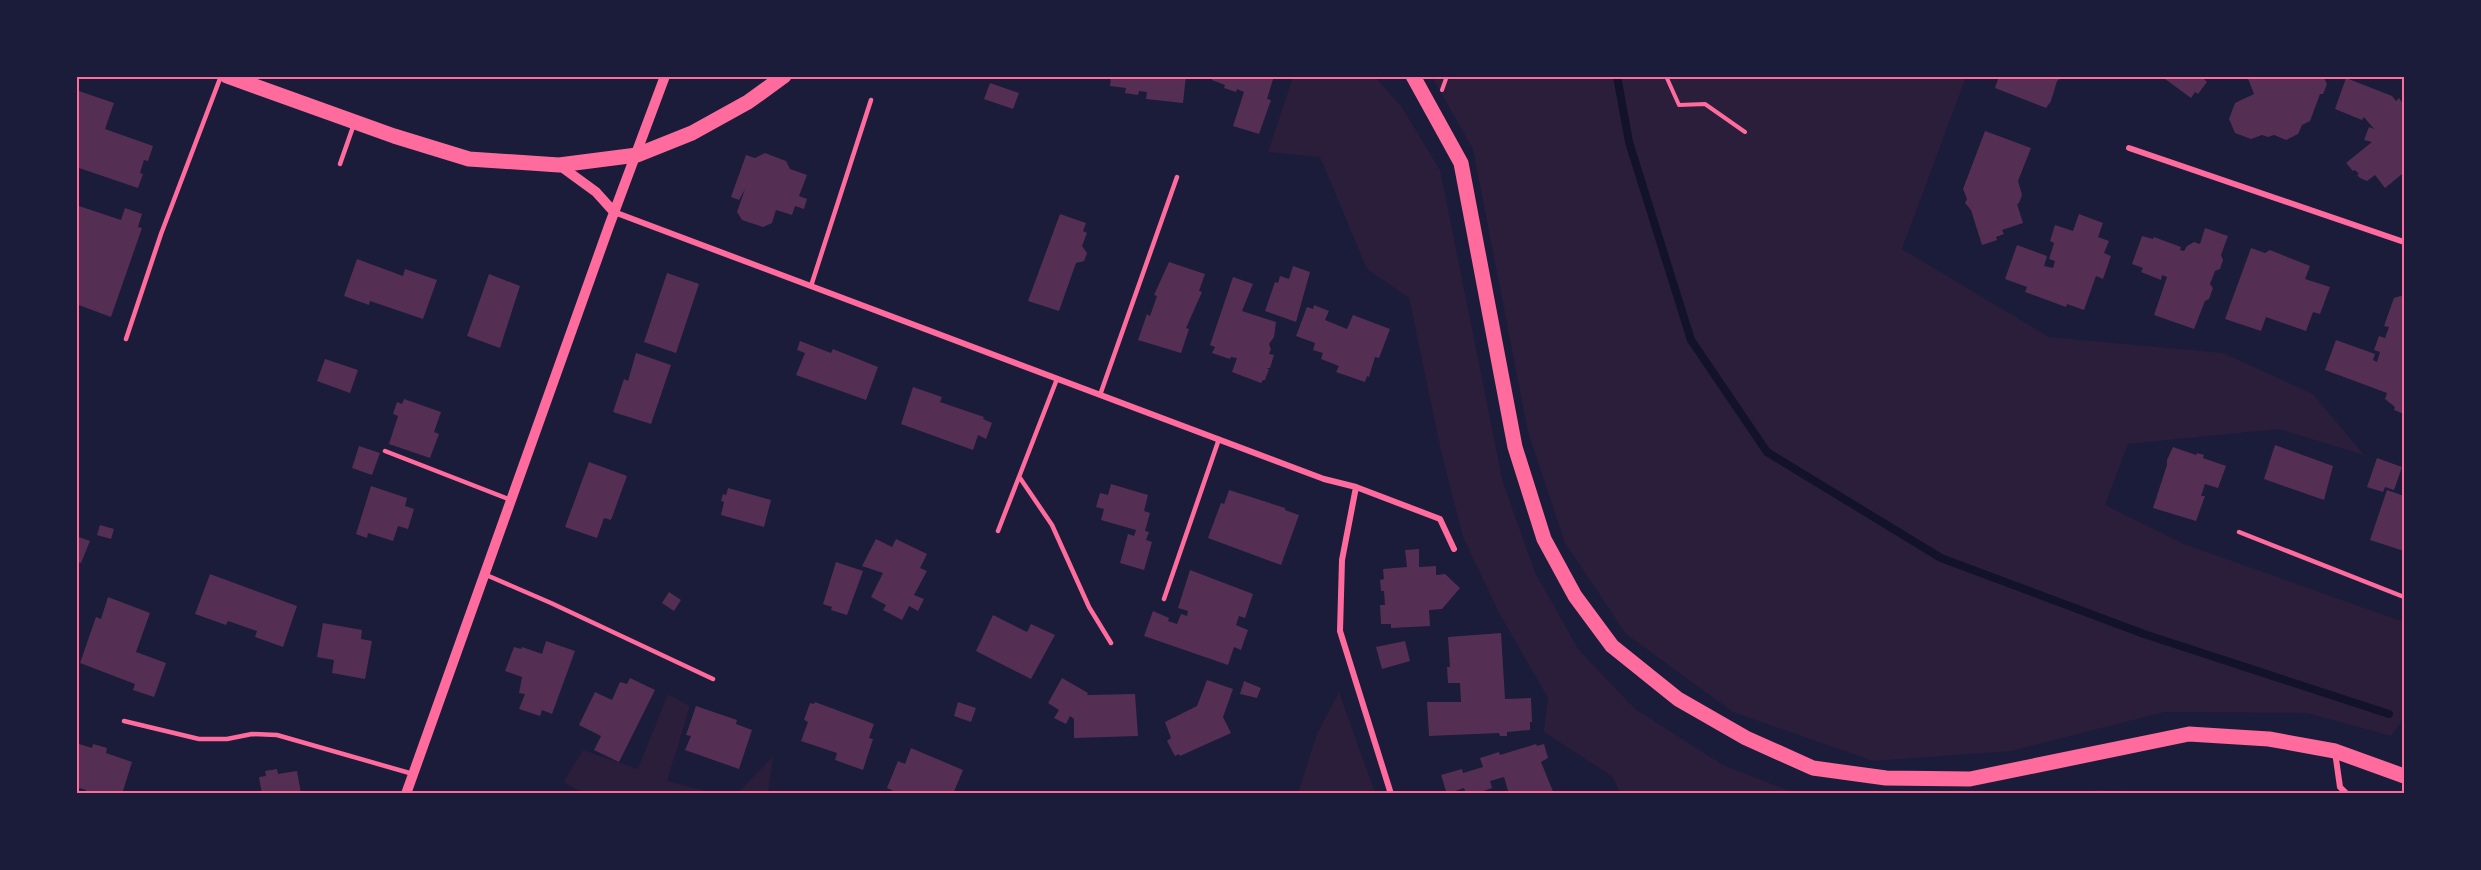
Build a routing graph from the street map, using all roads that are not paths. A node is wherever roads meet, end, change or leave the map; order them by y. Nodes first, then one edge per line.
1 (221, 76) edge
2 (227, 76) edge
3 (665, 76) edge
4 (784, 76) edge
5 (1413, 76) edge
6 (871, 100) dead end
7 (355, 122) junction
8 (2129, 148) dead end
9 (637, 155) junction
10 (340, 164) dead end
11 (559, 165) junction
12 (1177, 177) dead end
13 (614, 212) junction
14 (2404, 242) edge
15 (811, 286) junction
16 (126, 339) dead end
17 (1057, 379) junction
18 (1100, 394) junction
19 (1219, 439) junction
20 (385, 451) dead end
21 (1020, 478) junction
22 (1356, 487) junction
23 (511, 500) junction
24 (999, 531) dead end
25 (2239, 532) dead end
26 (1454, 549) dead end
27 (484, 574) junction
28 (2404, 597) edge
29 (1164, 599) dead end
30 (1111, 643) dead end
31 (713, 678) dead end
32 (124, 721) dead end
33 (2334, 751) junction
34 (2403, 773) edge
35 (413, 774) junction
36 (406, 794) edge
37 (1391, 794) edge
38 (2347, 794) edge

1 - 16 lane
2 - 7 main road
3 - 9 street
4 - 9 main road
5 - 33 main road
6 - 15 lane
7 - 10 lane
7 - 11 main road
8 - 14 street
9 - 11 main road
9 - 13 street
11 - 13 street
12 - 18 lane
13 - 15 street
13 - 23 street
15 - 17 street
17 - 18 street
17 - 21 lane
18 - 19 street
19 - 22 street
19 - 29 lane
20 - 23 lane
21 - 24 lane
21 - 30 lane
22 - 26 street
22 - 37 street
23 - 27 street
25 - 28 lane
27 - 31 lane
27 - 35 street
32 - 35 lane
33 - 34 main road
33 - 38 street
35 - 36 street

